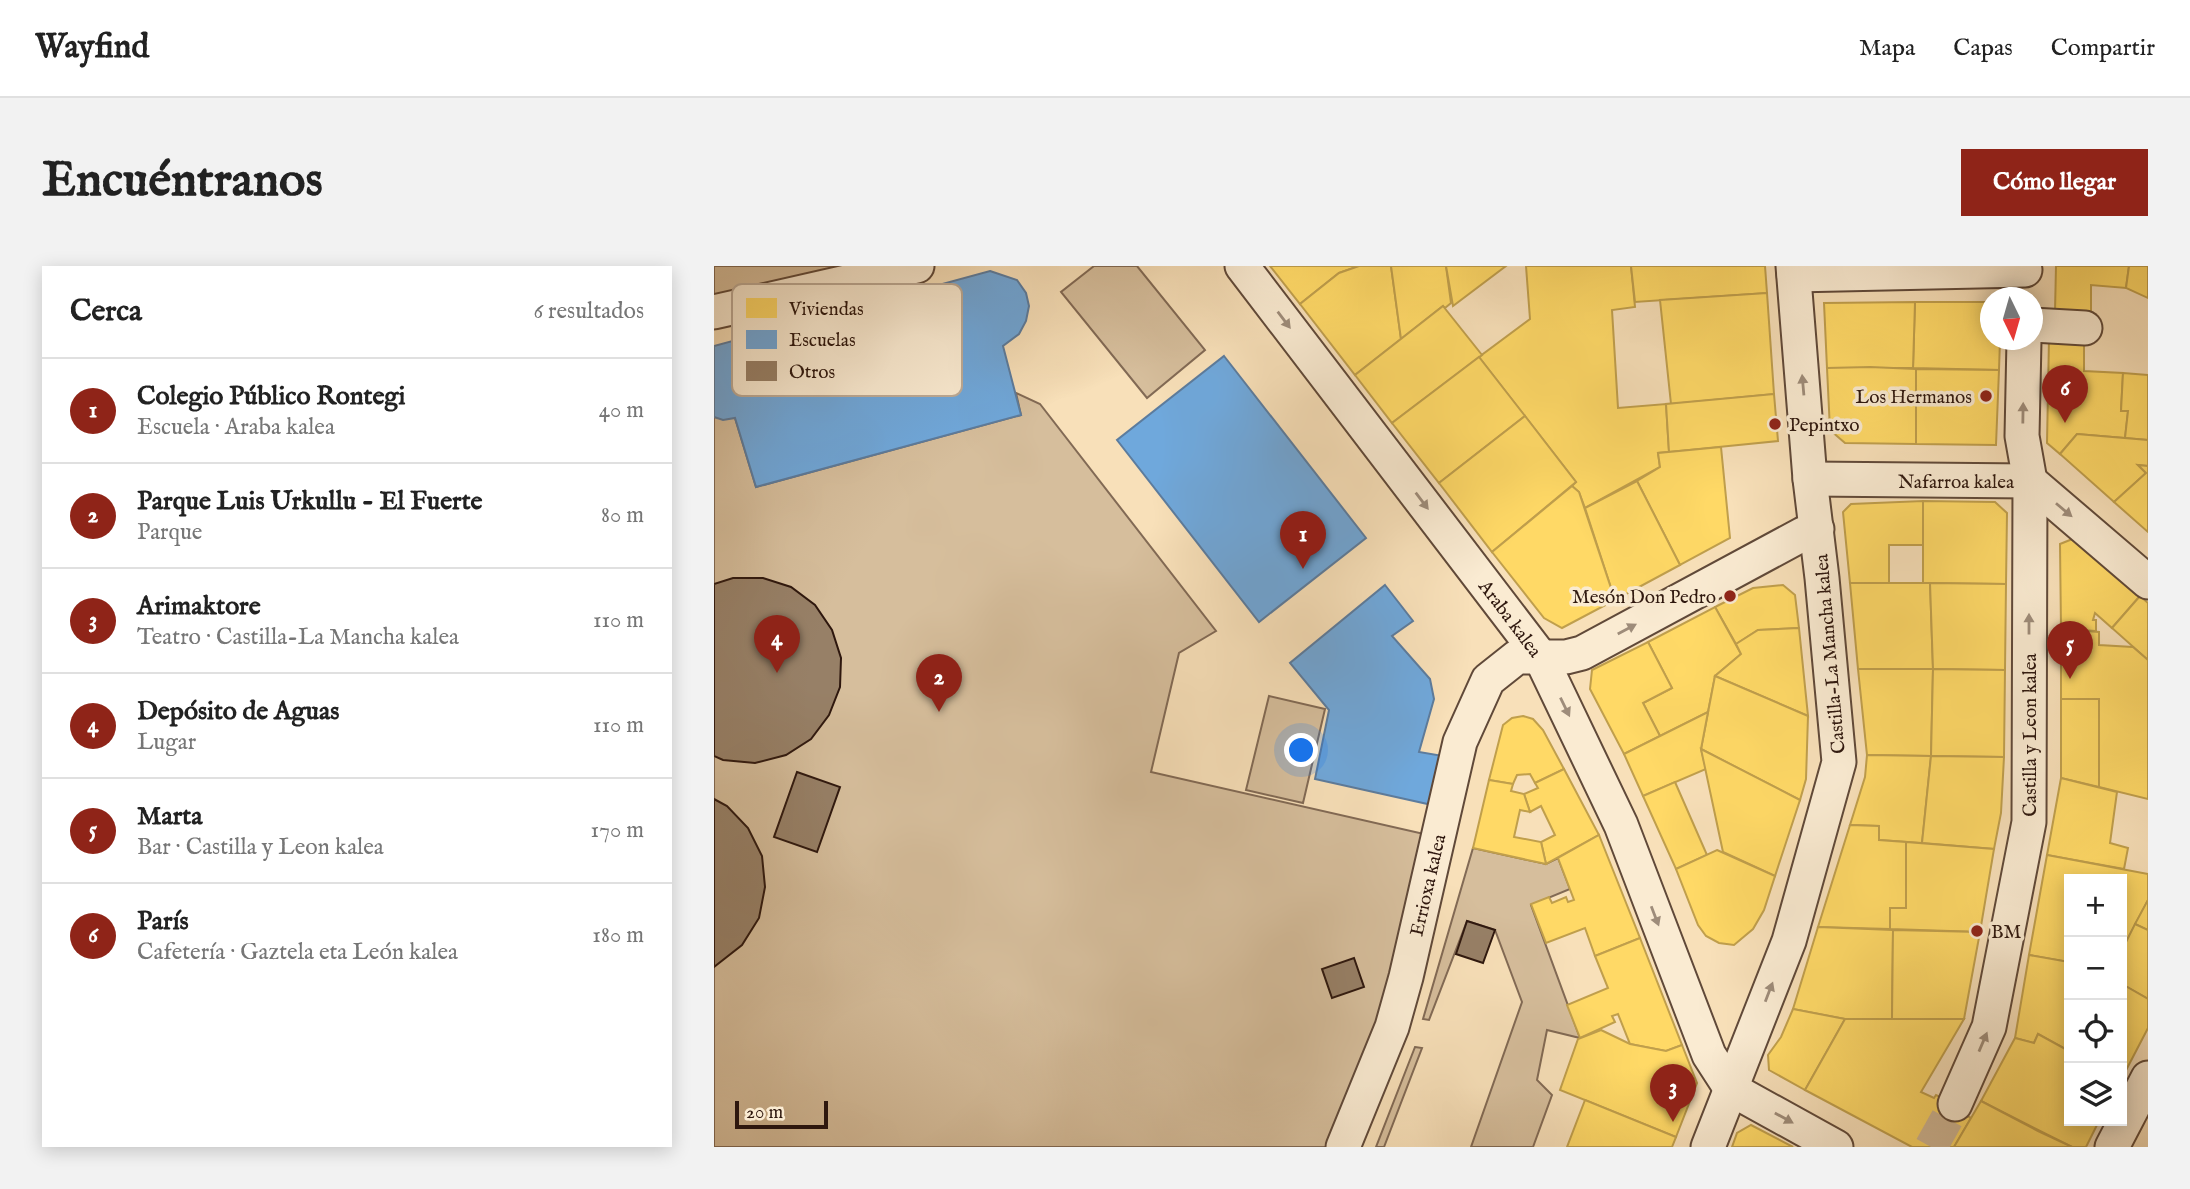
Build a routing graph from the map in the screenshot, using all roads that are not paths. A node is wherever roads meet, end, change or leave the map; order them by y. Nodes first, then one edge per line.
1 (917, 266) edge
2 (1242, 266) edge
3 (1793, 271) edge
4 (2025, 278) edge
5 (838, 284) edge
6 (732, 308) edge
7 (714, 312) edge
8 (2043, 326) edge
9 (2085, 328) dead end
10 (2024, 350) edge
11 (1810, 480) junction
12 (2030, 481) junction
13 (1817, 529) junction
14 (2148, 582) edge
15 (1541, 656) junction
16 (1695, 1018) junction
17 (1752, 1036) junction
18 (2148, 1079) edge
19 (1731, 1089) junction
20 (1955, 1104) tunnel mouth
21 (1343, 1147) edge
22 (1708, 1147) edge
23 (1836, 1147) edge
24 (2112, 1147) edge

1 - 5 street
2 -> 15 street, Araba kalea
3 - 4 street
11 -> 3 street, Castilla-La Mancha kalea
6 - 7 street
8 - 9 street
12 -> 10 street, Castilla y Leon kalea
11 - 12 street, Nafarroa kalea
11 - 13 street, Castilla-La Mancha kalea
12 -> 14 street, Nafarroa kalea
20 -> 12 street, Castilla y Leon kalea
15 -> 13 street
17 -> 13 street, Castilla-La Mancha kalea
15 -> 16 street, Araba kalea
15 - 21 street, Errioxa kalea
16 - 17 street
16 - 19 street, Araba kalea
17 - 19 street, Castilla-La Mancha kalea
18 - 24 street
19 - 22 street, Castilla-La Mancha kalea
19 -> 23 street

